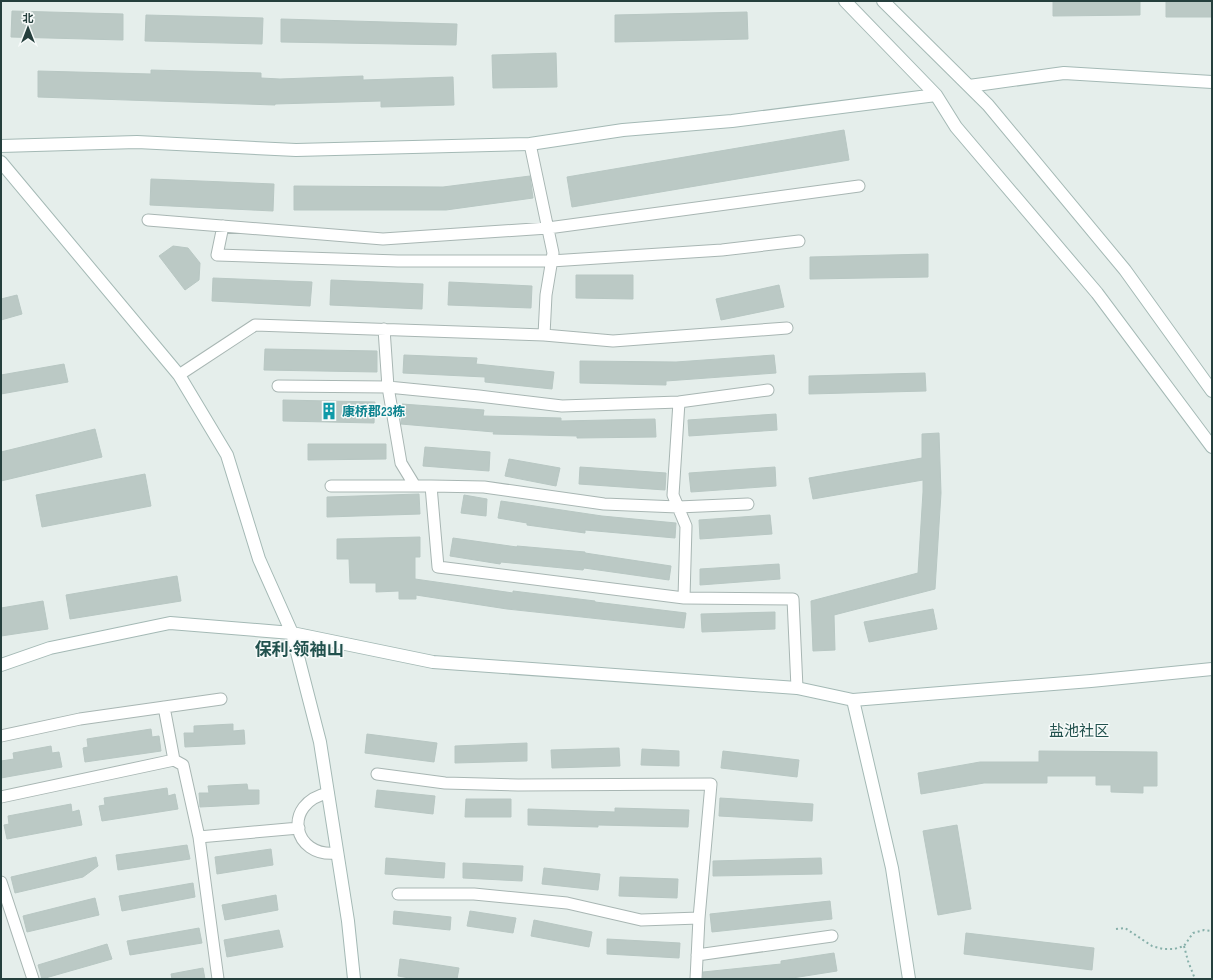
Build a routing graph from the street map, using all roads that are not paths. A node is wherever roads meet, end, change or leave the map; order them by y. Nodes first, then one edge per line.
1 (845, 1) edge
2 (883, 1) edge
3 (1212, 82) edge
4 (969, 86) junction
5 (936, 95) junction
6 (530, 144) junction
7 (1, 146) edge
8 (1, 162) edge
9 (859, 186) dead end
10 (148, 220) dead end
11 (223, 226) junction
12 (548, 228) junction
13 (799, 241) dead end
14 (551, 261) junction
15 (788, 328) dead end
16 (384, 329) junction
17 (544, 335) junction
18 (180, 375) junction
19 (278, 386) dead end
20 (388, 387) junction
21 (768, 390) dead end
22 (1212, 391) edge
23 (679, 402) junction
24 (1212, 447) edge
25 (331, 486) dead end
26 (415, 486) junction
27 (431, 486) junction
28 (748, 504) dead end
29 (678, 507) junction
30 (684, 598) junction
31 (292, 633) junction
32 (1, 665) edge
33 (1212, 669) edge
34 (797, 688) junction
35 (221, 699) dead end
36 (853, 700) junction
37 (164, 707) junction
38 (1, 736) edge
39 (174, 760) junction
40 (376, 774) dead end
41 (328, 792) junction
42 (1, 797) edge
43 (299, 828) junction
44 (199, 837) junction
45 (337, 853) junction
46 (1, 882) edge
47 (398, 894) dead end
48 (699, 918) junction
49 (832, 936) dead end
50 (697, 956) junction
51 (33, 979) edge
52 (218, 979) edge
53 (354, 979) edge
54 (696, 979) edge
55 (909, 979) edge

1 - 5 street
2 - 4 street
3 - 4 street
4 - 22 street
5 - 6 street
5 - 24 street
6 - 7 street
6 - 12 street
8 - 18 street
9 - 12 street
10 - 11 street
11 - 12 street
11 - 14 street
12 - 14 street
13 - 14 street
14 - 17 street
15 - 17 street
16 - 17 street
16 - 18 street
16 - 20 street
18 - 31 street
19 - 20 street
20 - 23 street
20 - 26 street
21 - 23 street
23 - 29 street
25 - 26 street
26 - 27 street
27 - 29 street
27 - 30 street
28 - 29 street
29 - 30 street
30 - 34 street
31 - 32 street
31 - 34 street
31 - 41 street
33 - 36 street
34 - 36 street
35 - 37 street
36 - 55 street
37 - 38 street
37 - 39 street
39 - 42 street
39 - 44 street
40 - 48 street
41 - 43 street
41 - 45 street
43 - 44 street
43 - 45 street
44 - 52 street
45 - 53 street
46 - 51 street
47 - 48 street
48 - 50 street
49 - 50 street
50 - 54 street

